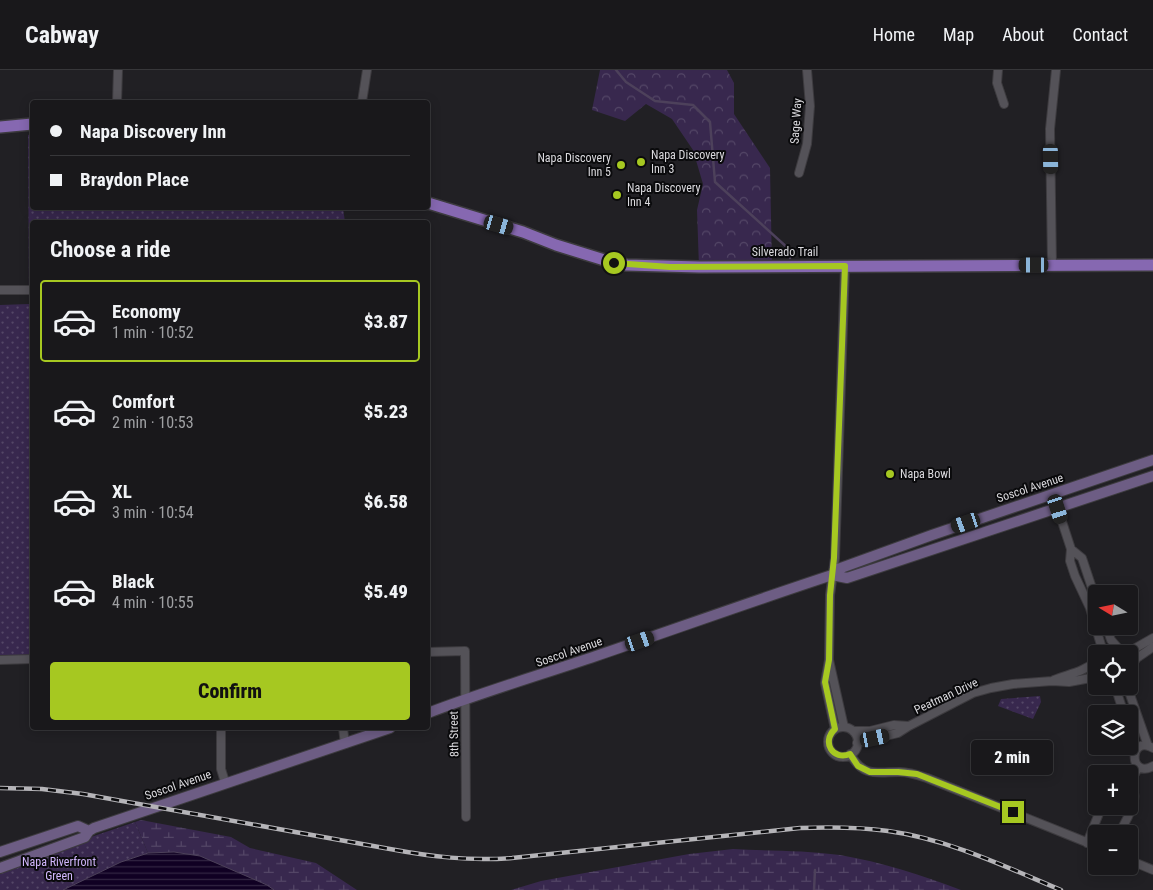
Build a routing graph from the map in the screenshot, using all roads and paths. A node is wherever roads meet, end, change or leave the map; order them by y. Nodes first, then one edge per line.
1 (118, 70) edge
2 (367, 70) edge
3 (807, 70) edge
4 (998, 70) edge
5 (1056, 70) edge
6 (116, 100) edge
7 (362, 100) edge
8 (1004, 104) dead end
9 (30, 124) edge
10 (0, 127) edge
11 (799, 173) dead end
12 (430, 204) edge
13 (1052, 265) junction
14 (1153, 265) edge
15 (845, 266) junction
16 (0, 290) edge
17 (30, 290) edge
18 (1153, 460) edge
19 (1153, 476) edge
20 (1053, 494) junction
21 (1058, 509) junction
22 (1071, 550) junction
23 (832, 575) junction
24 (1091, 585) edge
25 (1153, 638) edge
26 (1101, 645) edge
27 (1138, 647) edge
28 (1153, 647) edge
29 (430, 652) edge
30 (1138, 657) edge
31 (30, 659) edge
32 (0, 660) edge
33 (829, 660) junction
34 (1088, 667) edge
35 (1088, 678) edge
36 (1052, 681) junction
37 (1131, 695) edge
38 (464, 699) junction
39 (430, 712) edge
40 (909, 726) junction
41 (844, 727) junction
42 (835, 729) junction
43 (221, 730) edge
44 (343, 730) edge
45 (384, 730) edge
46 (853, 731) junction
47 (858, 743) junction
48 (345, 744) junction
49 (1151, 747) edge
50 (1138, 748) edge
51 (850, 754) junction
52 (1135, 755) edge
53 (1153, 766) edge
54 (1139, 767) joint
55 (225, 782) junction
56 (1098, 815) edge
57 (466, 817) dead end
58 (89, 830) junction
59 (1087, 843) joint
60 (0, 852) edge
61 (1138, 864) edge
62 (0, 868) edge
63 (1153, 870) edge

1 - 6 street
2 - 7 street
3 - 11 street, Sage Way
4 - 8 street
5 - 13 street
9 - 10 main road
12 - 15 main road, Silverado Trail
13 - 14 main road, Silverado Trail
13 - 15 main road, Silverado Trail
15 - 23 street
16 - 17 street
18 - 20 main road, Soscol Avenue
19 - 21 main road, Soscol Avenue
20 - 21 street
20 - 23 main road, Soscol Avenue
21 - 22 street
21 - 23 main road, Soscol Avenue
22 - 24 street
22 - 26 street
23 - 33 street
23 - 38 main road, Soscol Avenue
25 - 27 street
28 - 30 street
29 - 38 street, 8th Street
31 - 32 street
33 - 41 street
33 - 42 street
34 - 36 street, Peatman Drive
35 - 36 street, Peatman Drive
36 - 40 street, Peatman Drive
37 - 49 street
38 - 39 main road, Soscol Avenue
38 - 57 street, 8th Street
40 - 46 street, Peatman Drive
40 - 47 street, Peatman Drive
41 - 42 street
41 - 46 street
42 - 51 street
43 - 55 street
44 - 48 street
45 - 48 main road, Soscol Avenue
46 - 47 street
47 - 51 street
48 - 55 main road, Soscol Avenue
49 - 50 street
51 - 59 street
52 - 54 street
53 - 54 street
55 - 58 main road, Soscol Avenue
56 - 59 street
58 - 60 main road, Soscol Avenue
58 - 62 main road, Soscol Avenue
61 - 63 street

